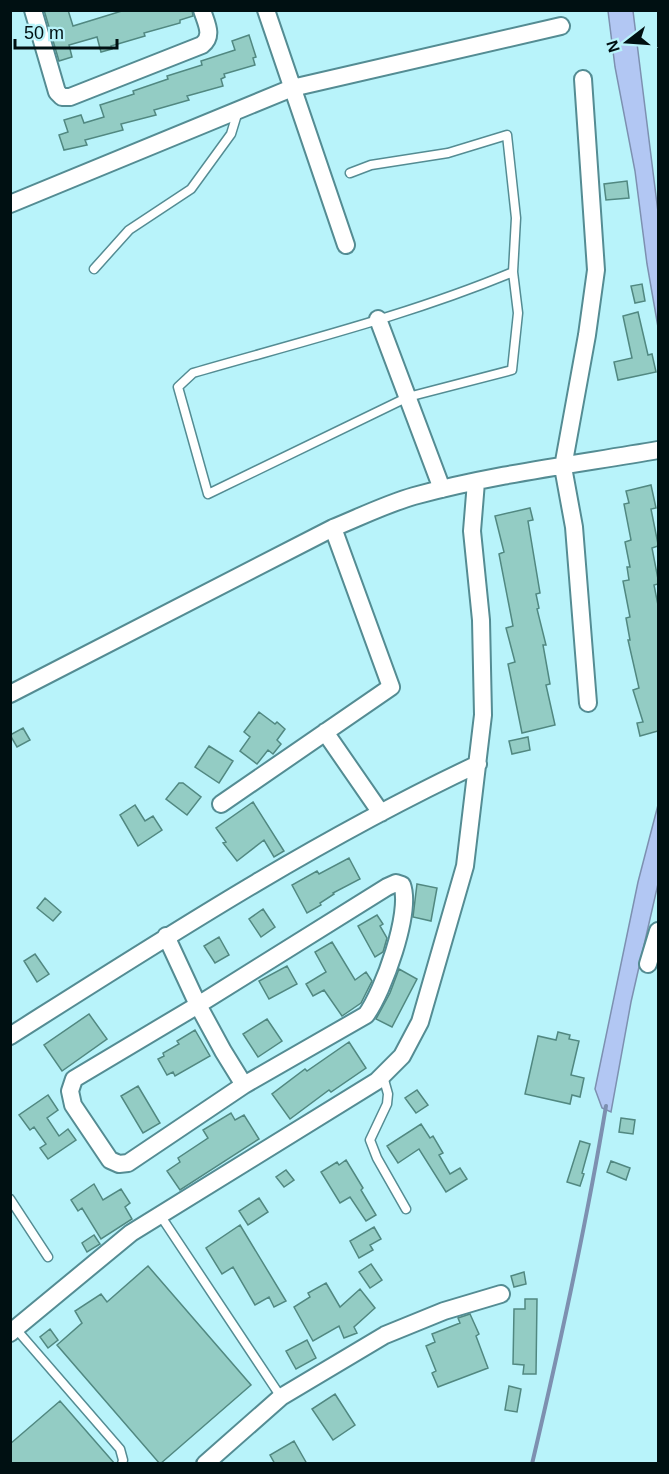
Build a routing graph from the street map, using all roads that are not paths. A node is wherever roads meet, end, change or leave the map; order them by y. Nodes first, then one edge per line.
1 (33, 10) edge
2 (202, 10) edge
3 (266, 10) edge
4 (561, 26) dead end
5 (583, 79) dead end
6 (292, 88) junction
7 (238, 111) junction
8 (350, 173) dead end
9 (10, 204) edge
10 (346, 245) dead end
11 (94, 269) dead end
12 (513, 272) junction
13 (378, 319) junction
14 (408, 397) junction
15 (658, 450) edge
16 (563, 467) junction
17 (476, 482) junction
18 (442, 489) junction
19 (333, 528) junction
20 (10, 694) edge
21 (588, 703) dead end
22 (325, 732) junction
23 (478, 764) junction
24 (221, 804) dead end
25 (381, 813) junction
26 (658, 931) edge
27 (166, 936) junction
28 (648, 964) dead end
29 (198, 1005) junction
30 (10, 1036) edge
31 (383, 1076) junction
32 (244, 1084) junction
33 (10, 1199) edge
34 (406, 1209) dead end
35 (160, 1215) junction
36 (48, 1257) dead end
37 (501, 1294) dead end
38 (13, 1331) edge
39 (281, 1397) junction
40 (122, 1464) edge
41 (205, 1464) edge

1 - 2 street
3 - 6 street
4 - 6 street
5 - 16 street
6 - 7 street
6 - 10 street
7 - 9 street
7 - 11 lane
8 - 12 lane
12 - 13 lane
12 - 14 lane
13 - 14 street
13 - 14 lane
14 - 18 street
15 - 16 street
16 - 17 street
16 - 21 street
17 - 18 street
17 - 23 street
18 - 19 street
19 - 20 street
19 - 22 street
22 - 24 street
22 - 25 street
23 - 25 street
23 - 31 street
25 - 27 street
26 - 28 street
27 - 29 street
27 - 30 street
29 - 32 street
29 - 32 street
29 - 32 street
31 - 34 lane
31 - 35 street
33 - 36 lane
35 - 38 street
35 - 39 lane
37 - 39 street
38 - 40 lane
39 - 41 street

